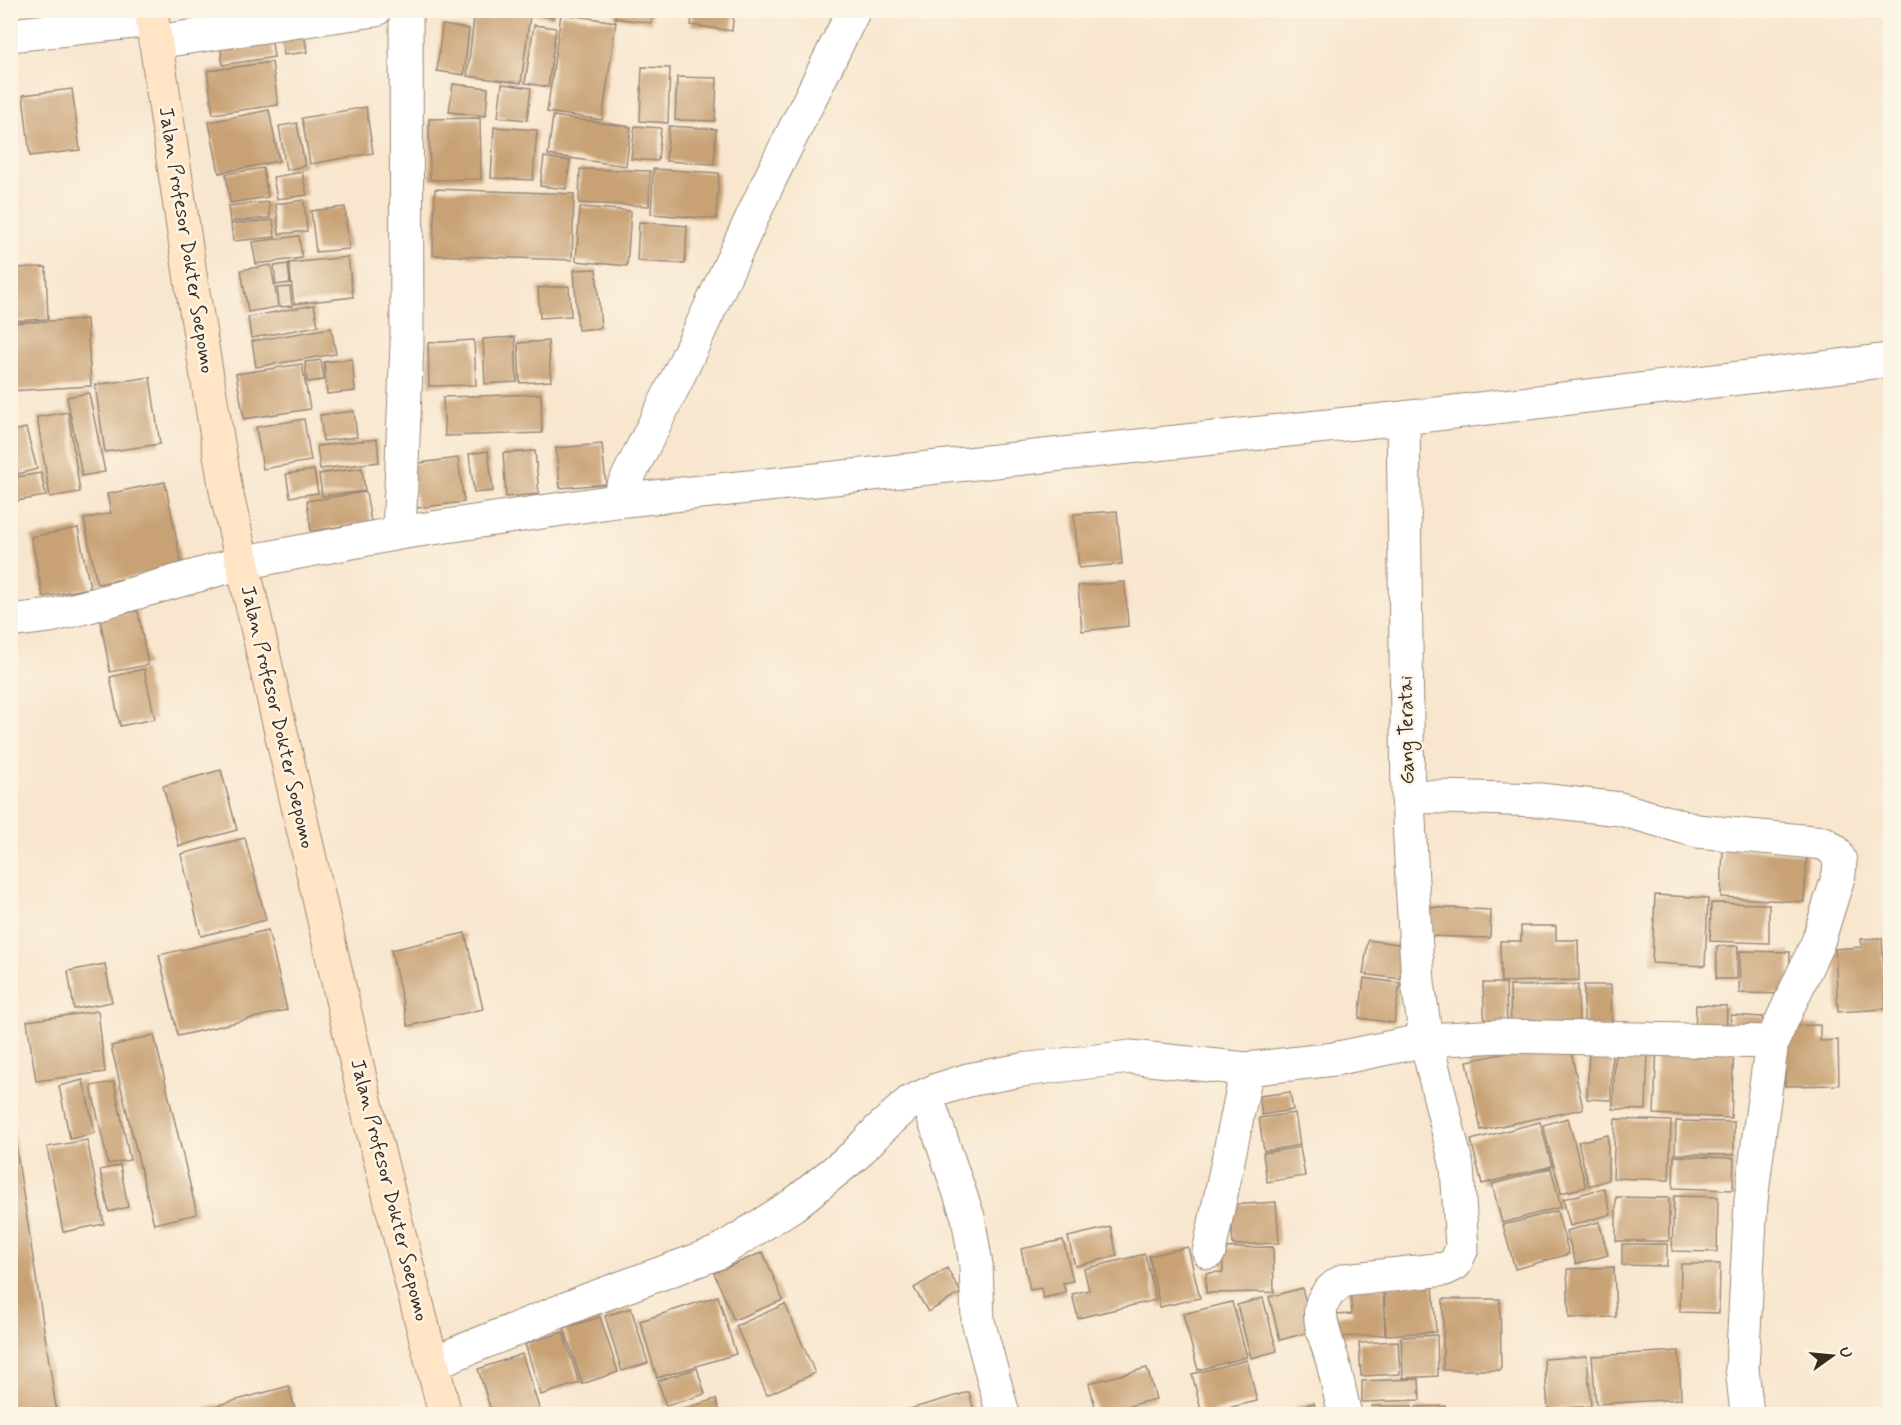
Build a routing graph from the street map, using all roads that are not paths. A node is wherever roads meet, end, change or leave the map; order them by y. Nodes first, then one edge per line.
1 (375, 10) edge
2 (406, 10) edge
3 (854, 10) edge
4 (153, 24) edge
5 (10, 35) edge
6 (1890, 360) edge
7 (1403, 418) junction
8 (616, 501) junction
9 (399, 533) junction
10 (242, 563) junction
11 (10, 621) edge
12 (1408, 796) junction
13 (1426, 1040) junction
14 (1772, 1042) junction
15 (1247, 1069) junction
16 (926, 1095) junction
17 (1209, 1252) dead end
18 (432, 1363) junction
19 (444, 1414) edge
20 (1003, 1414) edge
21 (1345, 1414) edge
22 (1747, 1414) edge

1 - 4 street
2 - 9 street
3 - 8 street
4 - 5 street
4 - 10 main road, Jalan Profesor Dokter Soepomo
6 - 7 street
7 - 8 street
7 - 12 street, Gang Teratai
8 - 9 street
9 - 10 street
10 - 11 street
10 - 18 main road, Jalan Profesor Dokter Soepomo
12 - 13 street, Gang Teratai
12 - 14 street
13 - 14 street
13 - 15 street
13 - 21 street, Gang Teratai
14 - 22 street
15 - 16 street
15 - 17 street
16 - 18 street
16 - 20 street
18 - 19 main road, Jalan Profesor Dokter Soepomo

